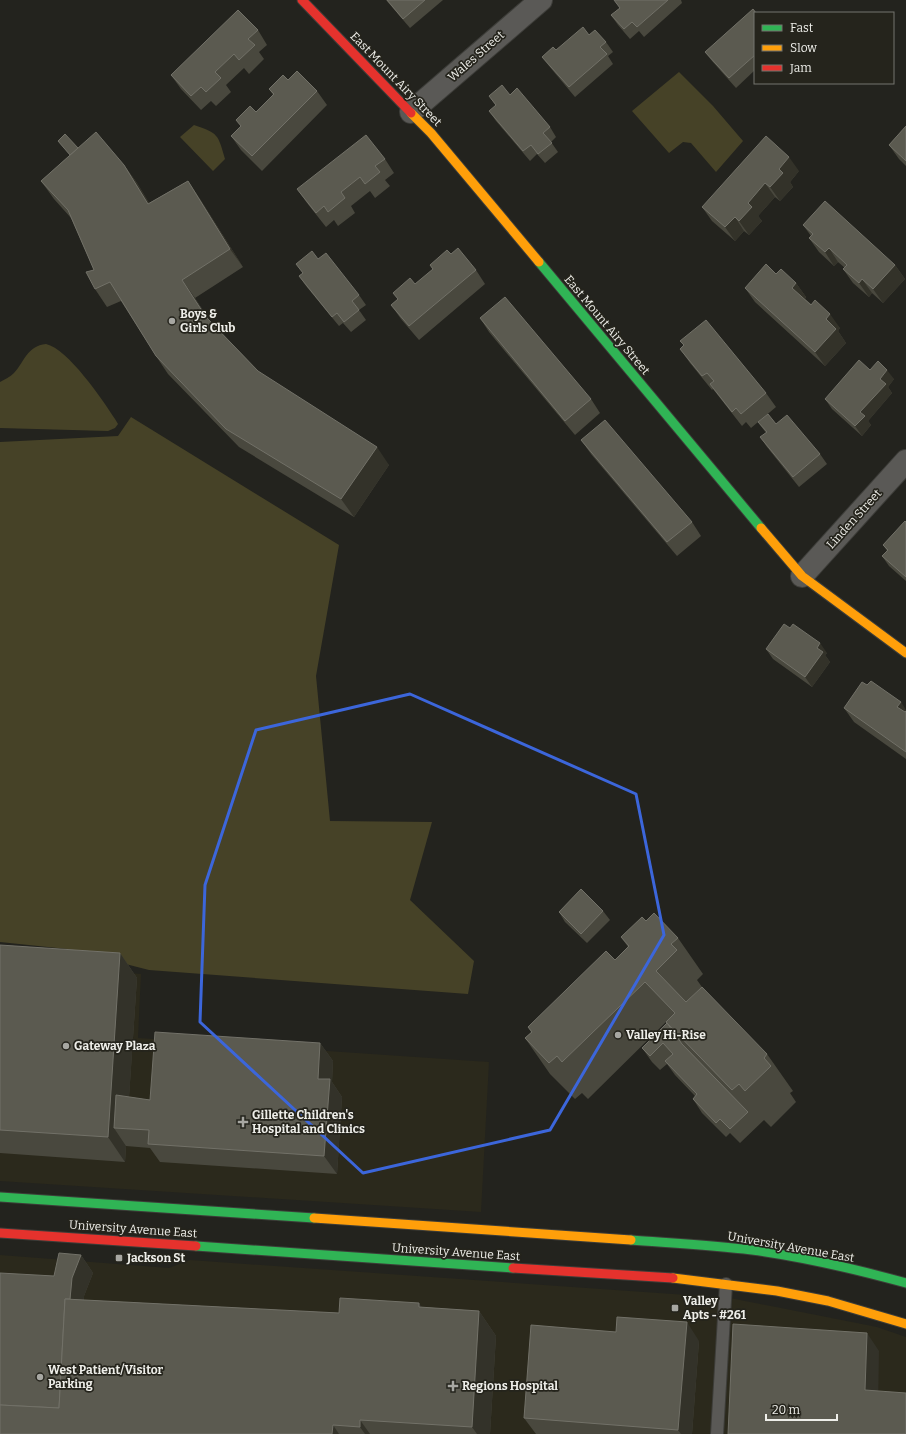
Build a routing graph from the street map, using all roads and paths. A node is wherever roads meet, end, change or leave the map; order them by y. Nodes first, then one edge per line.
1 (302, 0) edge
2 (541, 0) edge
3 (411, 112) junction
4 (906, 461) edge
5 (802, 576) junction
6 (906, 653) edge
7 (0, 1197) edge
8 (0, 1233) edge
9 (906, 1283) edge
10 (726, 1284) junction
11 (906, 1324) edge
12 (717, 1434) edge

1 - 3 main road, East Mount Airy Street
2 - 3 street, Wales Street
3 - 5 main road, East Mount Airy Street
4 - 5 street, Linden Street
5 - 6 main road, East Mount Airy Street
7 - 9 main road, University Avenue East
8 - 10 main road, University Avenue East
10 - 11 main road, University Avenue East
10 - 12 lane

